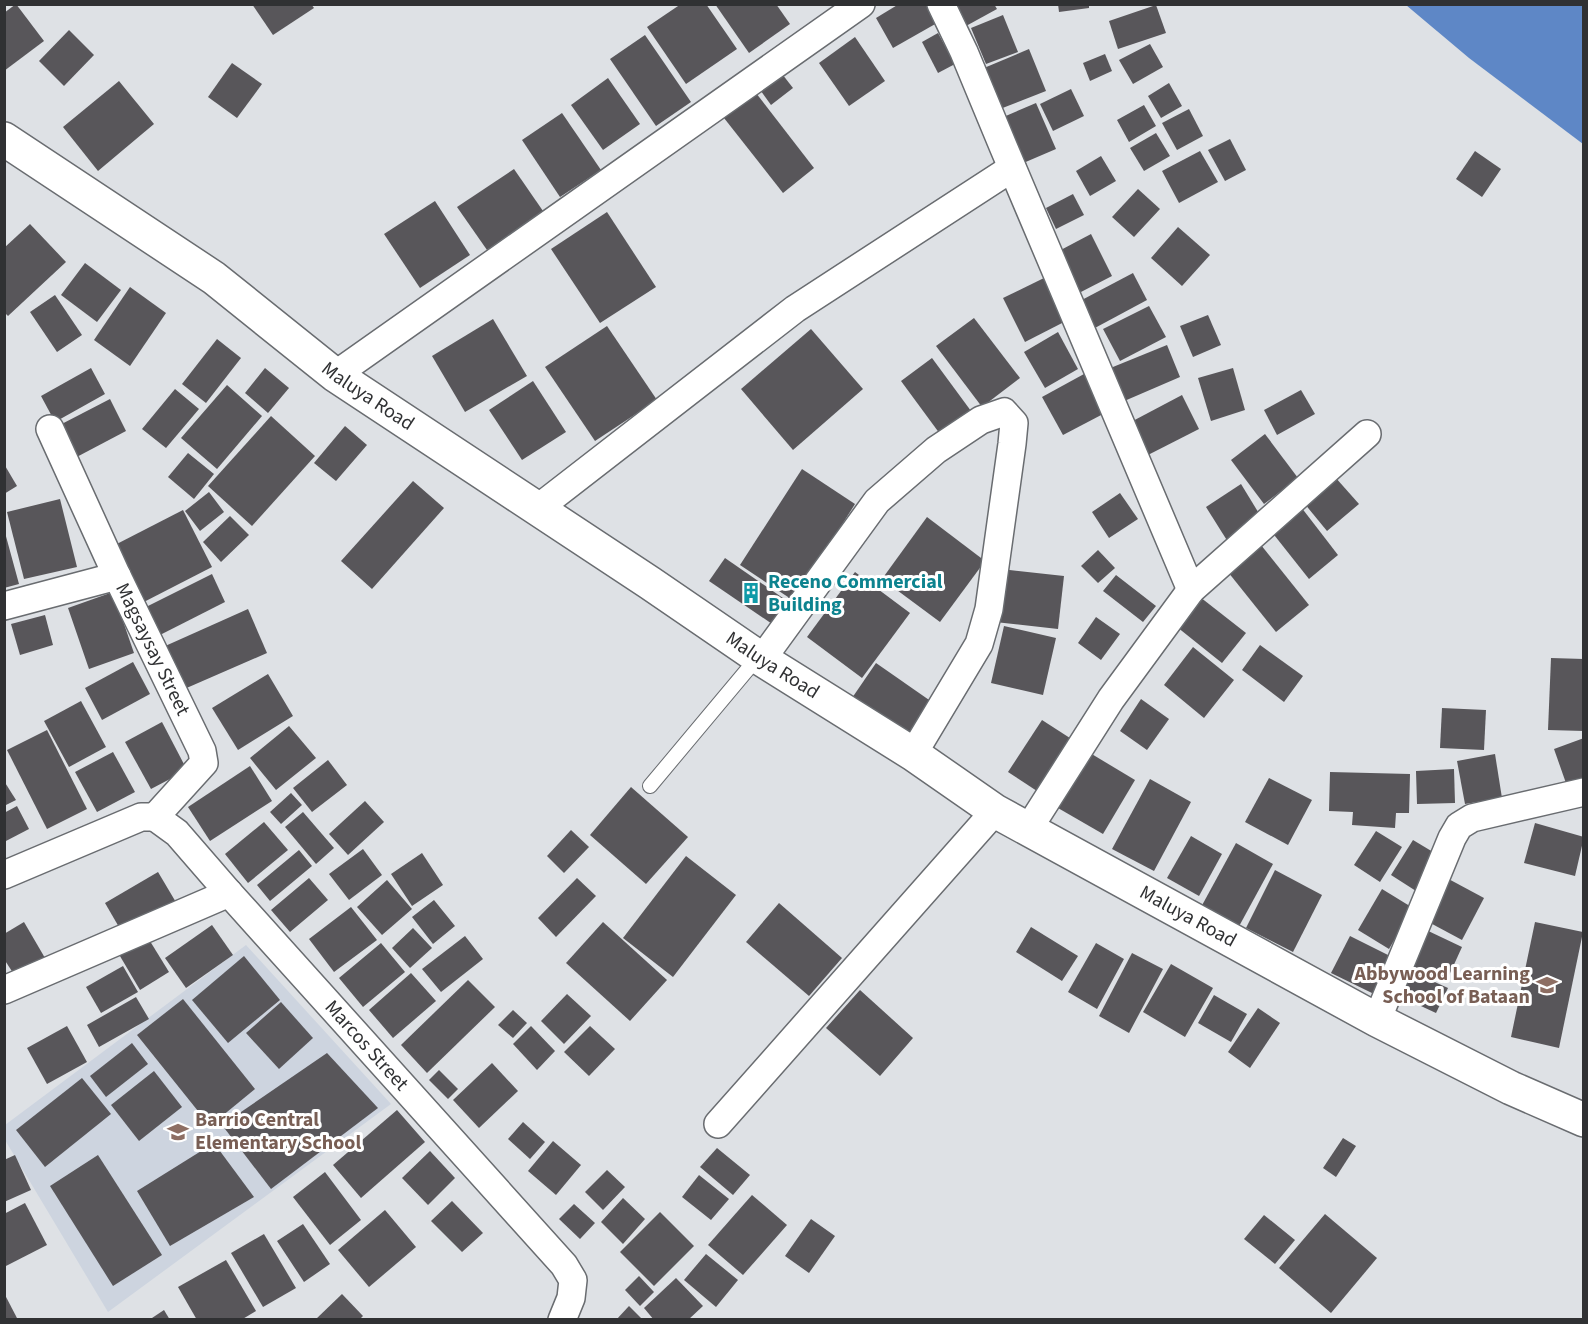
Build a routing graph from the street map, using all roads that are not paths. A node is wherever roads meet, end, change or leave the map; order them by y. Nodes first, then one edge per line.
1 (861, 4) edge
2 (941, 4) edge
3 (4, 139) edge
4 (1012, 168) junction
5 (335, 375) junction
6 (50, 429) dead end
7 (1367, 434) dead end
8 (537, 508) junction
9 (117, 576) junction
10 (1191, 590) junction
11 (4, 606) edge
12 (760, 658) junction
13 (913, 754) junction
14 (650, 786) dead end
15 (1584, 792) edge
16 (995, 811) junction
17 (155, 817) junction
18 (1029, 828) junction
19 (4, 875) edge
20 (230, 893) junction
21 (4, 990) edge
22 (1377, 1020) junction
23 (1584, 1120) edge
24 (718, 1124) dead end
25 (562, 1320) edge

1 - 5 street
2 - 4 street
3 - 5 street, Maluya Road
4 - 8 street
4 - 10 street
5 - 8 street, Maluya Road
6 - 9 street
7 - 10 street
8 - 12 street, Maluya Road
9 - 11 street, Magsaysay Street
9 - 17 street, Magsaysay Street
10 - 18 street
12 - 13 street, Maluya Road
12 - 13 street
12 - 14 lane
13 - 16 street, Maluya Road
15 - 22 street
16 - 18 street, Maluya Road
16 - 24 street
17 - 19 street
17 - 20 street, Marcos Street
18 - 22 street, Maluya Road
20 - 21 street
20 - 25 street, Marcos Street
22 - 23 street, Maluya Road

